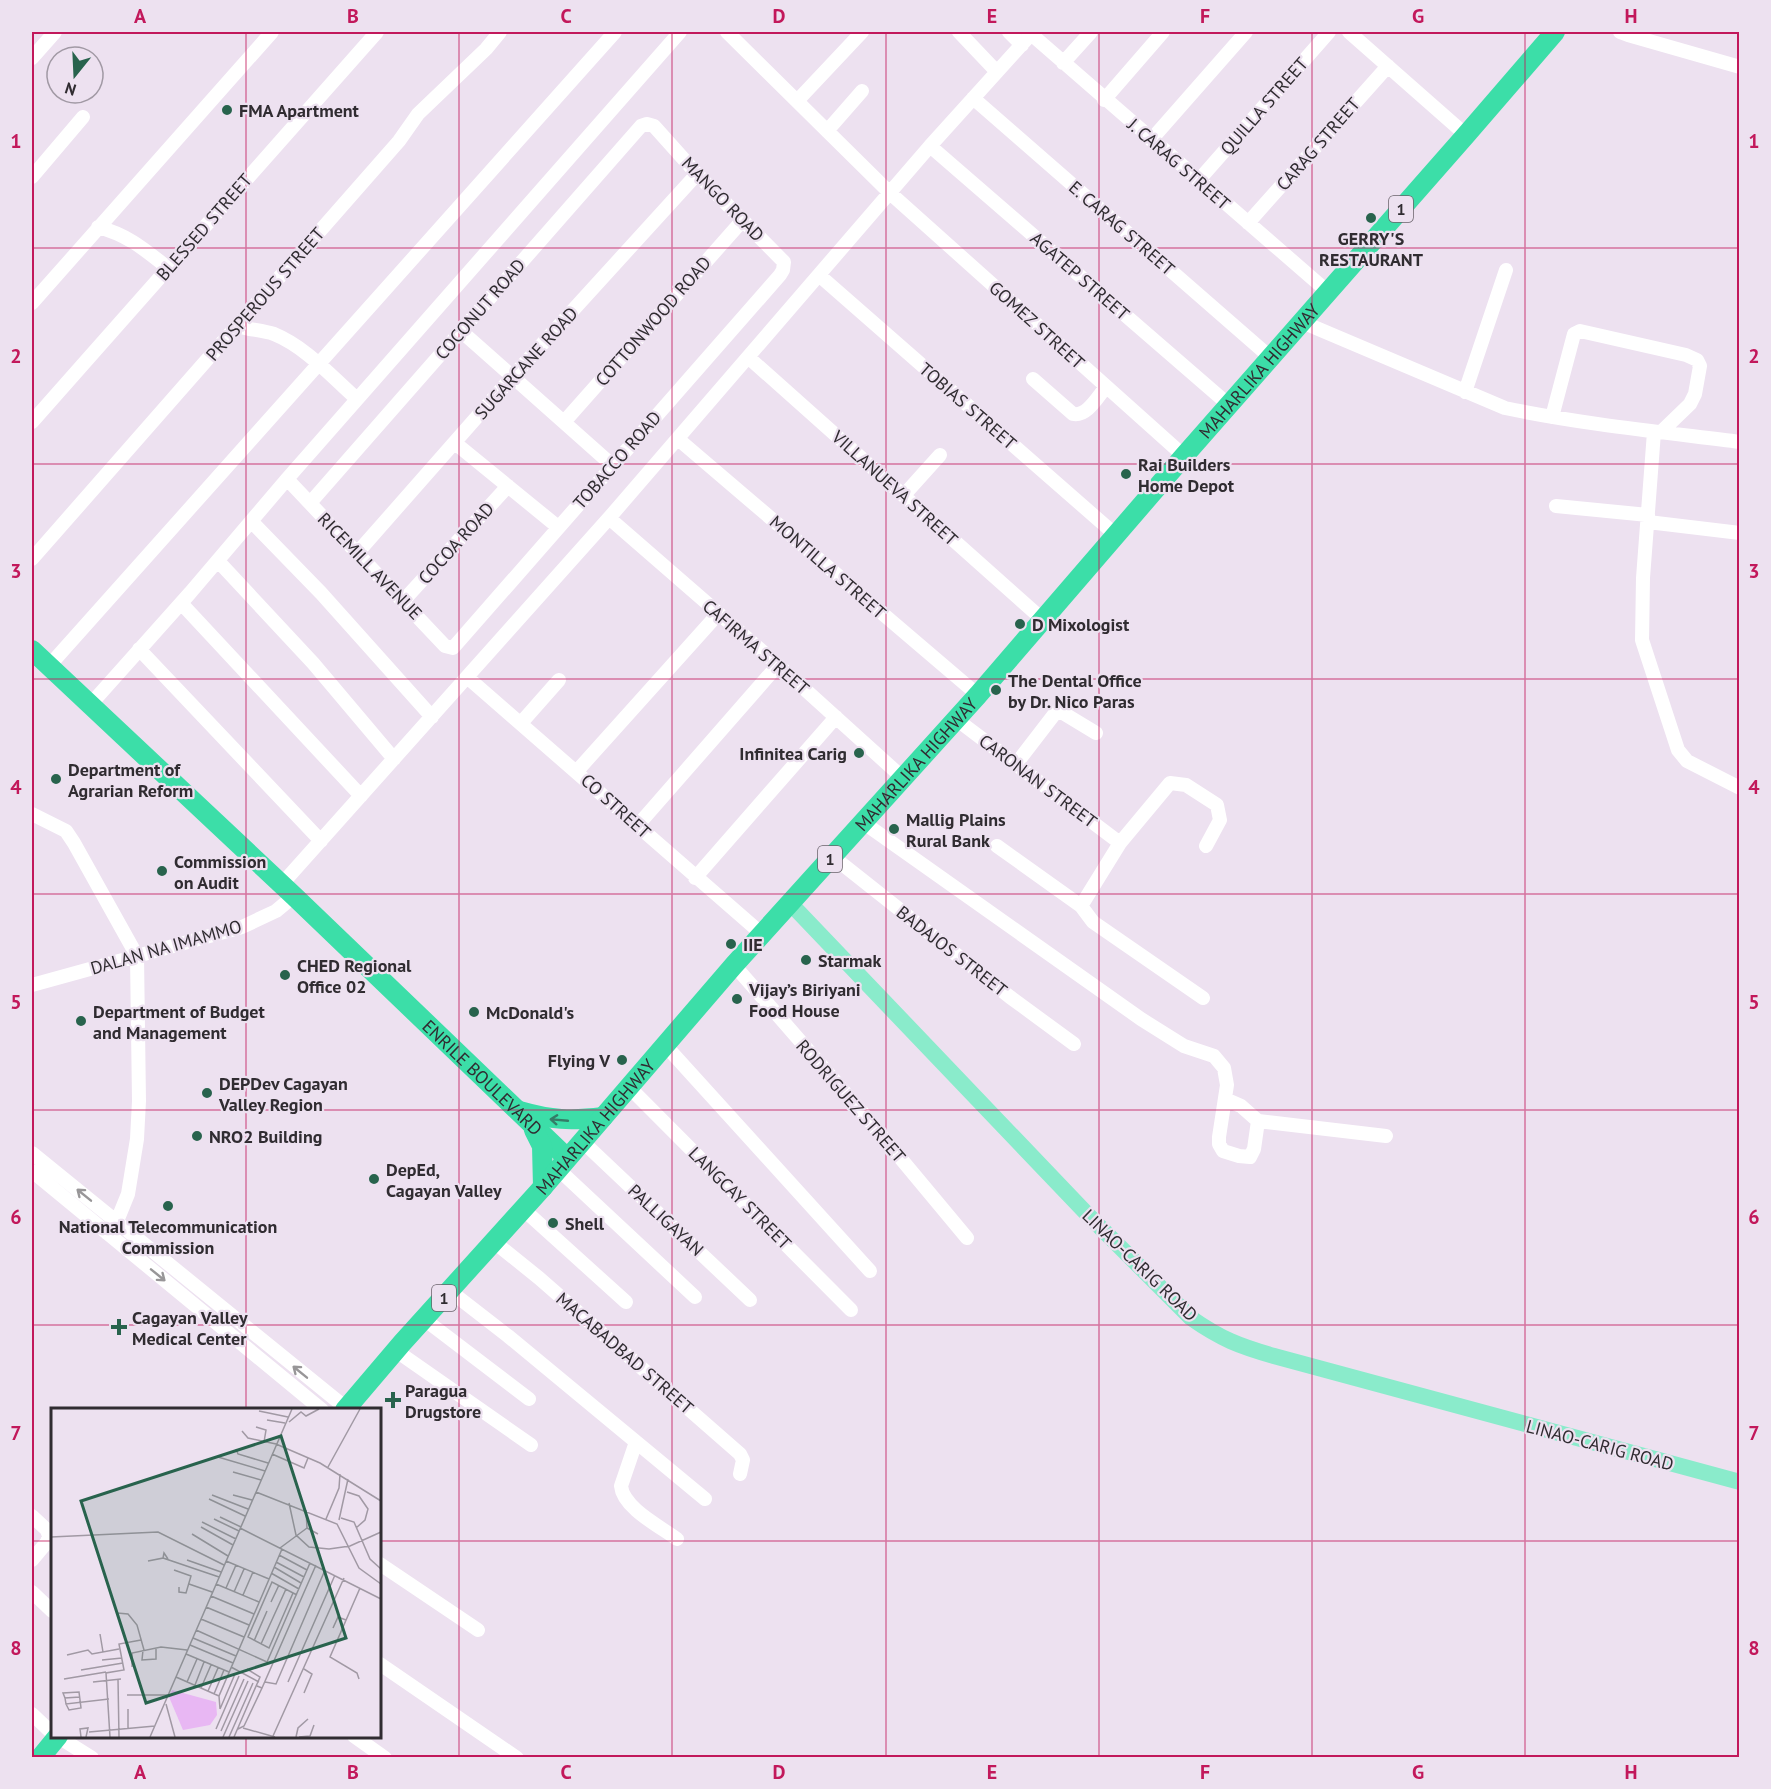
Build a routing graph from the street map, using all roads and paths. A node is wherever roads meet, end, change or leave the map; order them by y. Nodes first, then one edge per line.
1 (55, 32) edge
2 (272, 32) edge
3 (377, 32) edge
4 (500, 32) edge
5 (615, 32) edge
6 (680, 32) edge
7 (727, 32) edge
8 (861, 32) edge
9 (958, 32) edge
10 (1009, 32) edge
11 (1091, 32) edge
12 (1163, 32) edge
13 (1245, 32) edge
14 (1329, 32) edge
15 (1349, 32) edge
16 (1555, 32) edge
17 (1620, 32) edge
18 (1028, 37) edge
19 (32, 58) edge
20 (1063, 63) junction
21 (1388, 66) junction
22 (1740, 67) edge
23 (997, 72) junction
24 (862, 91) dead end
25 (973, 98) junction
26 (796, 100) junction
27 (1104, 100) junction
28 (83, 117) dead end
29 (654, 126) joint
30 (827, 131) junction
31 (1466, 135) junction
32 (1151, 140) junction
33 (930, 146) junction
34 (697, 174) junction
35 (32, 177) edge
36 (1198, 181) junction
37 (890, 193) junction
38 (742, 221) junction
39 (1248, 223) junction
40 (98, 227) junction
41 (168, 268) junction
42 (1506, 270) dead end
43 (780, 275) joint
44 (820, 276) junction
45 (1328, 292) junction
46 (32, 303) edge
47 (1302, 322) junction
48 (237, 326) junction
49 (461, 331) junction
50 (748, 357) junction
51 (1271, 358) junction
52 (318, 364) junction
53 (513, 376) junction
54 (1033, 379) dead end
55 (1106, 387) junction
56 (1465, 392) junction
57 (357, 399) junction
58 (1230, 404) junction
59 (1552, 417) junction
60 (32, 422) edge
61 (564, 422) junction
62 (1658, 432) junction
63 (678, 438) junction
64 (1740, 442) edge
65 (455, 443) junction
66 (940, 455) dead end
67 (1184, 456) junction
68 (612, 465) junction
69 (287, 478) junction
70 (508, 486) junction
71 (904, 495) junction
72 (310, 503) junction
73 (1556, 506) dead end
74 (609, 518) junction
75 (1648, 518) junction
76 (251, 521) junction
77 (558, 527) junction
78 (1740, 533) edge
79 (1117, 536) junction
80 (358, 552) junction
81 (32, 558) edge
82 (218, 561) junction
83 (404, 600) junction
84 (181, 603) junction
85 (718, 614) junction
86 (1042, 619) junction
87 (455, 646) joint
88 (139, 649) junction
89 (32, 650) edge
90 (778, 665) junction
91 (49, 666) junction
92 (468, 677) junction
93 (558, 680) dead end
94 (978, 695) junction
95 (90, 705) junction
96 (432, 717) junction
97 (836, 717) junction
98 (956, 719) junction
99 (521, 723) junction
100 (1096, 733) dead end
101 (394, 759) junction
102 (1016, 764) junction
103 (577, 771) junction
104 (903, 778) junction
105 (1740, 788) edge
106 (361, 796) junction
107 (32, 814) edge
108 (864, 823) junction
109 (638, 825) junction
110 (321, 840) junction
111 (1120, 843) junction
112 (997, 846) dead end
113 (1206, 846) dead end
114 (832, 856) junction
115 (695, 878) junction
116 (288, 890) junction
117 (790, 903) junction
118 (1081, 906) junction
119 (763, 935) junction
120 (137, 956) junction
121 (734, 965) junction
122 (32, 985) edge
123 (1203, 998) dead end
124 (1074, 1044) dead end
125 (665, 1045) junction
126 (628, 1086) junction
127 (1225, 1099) junction
128 (522, 1115) junction
129 (603, 1117) junction
130 (1258, 1121) junction
131 (1386, 1136) dead end
132 (582, 1141) junction
133 (32, 1153) edge
134 (563, 1164) junction
135 (32, 1171) edge
136 (543, 1187) junction
137 (524, 1209) junction
138 (117, 1221) junction
139 (107, 1233) junction
140 (968, 1238) dead end
141 (493, 1241) junction
142 (870, 1271) dead end
143 (450, 1291) junction
144 (695, 1297) dead end
145 (750, 1300) dead end
146 (626, 1302) dead end
147 (851, 1311) dead end
148 (424, 1319) junction
149 (395, 1350) junction
150 (529, 1399) dead end
151 (320, 1408) edge
152 (345, 1408) edge
153 (347, 1408) edge
154 (636, 1442) junction
155 (531, 1445) dead end
156 (740, 1474) dead end
157 (1740, 1482) edge
158 (705, 1499) dead end
159 (32, 1516) edge
160 (677, 1539) dead end
161 (32, 1560) edge
162 (381, 1565) edge
163 (32, 1592) edge
164 (51, 1610) edge
165 (478, 1630) dead end
166 (381, 1665) edge
167 (32, 1714) edge
168 (51, 1731) edge
169 (54, 1738) edge
170 (59, 1738) edge
171 (355, 1738) edge
172 (39, 1758) edge
173 (92, 1758) edge
174 (385, 1758) edge
175 (517, 1758) edge

1 - 19 street
2 - 40 street
3 - 41 street, BLESSED STREET
4 - 48 street, PROSPEROUS STREET
5 - 52 street
6 - 57 street
7 - 26 street, GOMEZ STREET
8 - 26 street
9 - 23 street
10 - 18 street, J. CARAG STREET
11 - 20 street
12 - 27 street
13 - 32 street
14 - 36 street, QUILLA STREET
15 - 21 street
16 - 31 highway, MAHARLIKA HIGHWAY / 1
17 - 22 street
18 - 20 street, J. CARAG STREET
18 - 23 street, DALAN NA IMAMMO
20 - 27 street, J. CARAG STREET
21 - 31 street
21 - 39 street, CARAG STREET
23 - 25 street, DALAN NA IMAMMO
24 - 30 street
25 - 33 street, DALAN NA IMAMMO
25 - 51 street, E. CARAG STREET
26 - 30 street, GOMEZ STREET
27 - 32 street, J. CARAG STREET
28 - 35 street
29 - 34 street, MANGO ROAD
29 - 49 street, COCONUT ROAD
30 - 37 street, GOMEZ STREET
31 - 45 highway, MAHARLIKA HIGHWAY / 1
32 - 36 street, J. CARAG STREET
33 - 37 street, DALAN NA IMAMMO
33 - 58 street, AGATEP STREET
34 - 38 street, MANGO ROAD
34 - 53 street, SUGARCANE ROAD
36 - 39 street, J. CARAG STREET
37 - 44 street, DALAN NA IMAMMO
37 - 55 street, GOMEZ STREET
38 - 43 street, MANGO ROAD
38 - 61 street, COTTONWOOD ROAD
39 - 45 street, J. CARAG STREET
40 - 41 street
40 - 46 street
41 - 60 street, BLESSED STREET
42 - 56 street
43 - 68 street, TOBACCO ROAD
44 - 50 street, DALAN NA IMAMMO
44 - 79 street, TOBIAS STREET
45 - 47 highway, MAHARLIKA HIGHWAY / 1
47 - 51 highway, MAHARLIKA HIGHWAY / 1
47 - 56 street
48 - 52 street
48 - 81 street, PROSPEROUS STREET
49 - 53 street
49 - 72 street, COCONUT ROAD
50 - 63 street, DALAN NA IMAMMO
50 - 71 street, VILLANUEVA STREET
51 - 58 highway, MAHARLIKA HIGHWAY / 1
52 - 57 street
52 - 91 street
53 - 61 street
53 - 65 street, SUGARCANE ROAD
54 - 55 street
55 - 67 street, GOMEZ STREET
56 - 59 street
57 - 69 street
58 - 67 highway, MAHARLIKA HIGHWAY / 1
59 - 62 street
59 - 62 street
61 - 68 street
62 - 64 street
62 - 75 street
63 - 74 street, DALAN NA IMAMMO
63 - 94 street, MONTILLA STREET
65 - 70 street
65 - 80 street, SUGARCANE ROAD
66 - 71 street
67 - 79 highway, MAHARLIKA HIGHWAY / 1
68 - 77 street, TOBACCO ROAD
69 - 72 street, RICEMILL AVENUE
69 - 76 street
70 - 77 street
70 - 83 street, COCOA ROAD
71 - 86 street, VILLANUEVA STREET
72 - 80 street, RICEMILL AVENUE
73 - 75 street
74 - 85 street, CAFIRMA STREET
74 - 92 street, DALAN NA IMAMMO
75 - 78 street
75 - 105 street
76 - 82 street
76 - 96 street
77 - 87 street, TOBACCO ROAD
79 - 86 highway, MAHARLIKA HIGHWAY / 1
80 - 83 street, RICEMILL AVENUE
82 - 84 street
82 - 101 street
83 - 87 street, RICEMILL AVENUE
84 - 88 street
84 - 106 street
85 - 90 street, CAFIRMA STREET
85 - 103 street
86 - 94 highway, MAHARLIKA HIGHWAY / 1
88 - 95 street
88 - 110 street
89 - 91 highway, ENRILE BOULEVARD
90 - 97 street, CAFIRMA STREET
90 - 109 street
91 - 95 highway, ENRILE BOULEVARD
92 - 96 street, DALAN NA IMAMMO
92 - 99 street, CO STREET
93 - 99 street
94 - 98 highway, MAHARLIKA HIGHWAY / 1
95 - 116 highway, ENRILE BOULEVARD
96 - 101 street, DALAN NA IMAMMO
97 - 104 street, CAFIRMA STREET
97 - 115 street
98 - 102 street, CARONAN STREET
98 - 104 highway, MAHARLIKA HIGHWAY / 1
99 - 103 street, CO STREET
100 - 102 street
101 - 106 street, DALAN NA IMAMMO
102 - 111 street, CARONAN STREET
103 - 109 street, CO STREET
104 - 108 highway, MAHARLIKA HIGHWAY / 1
106 - 110 street, DALAN NA IMAMMO
107 - 120 street
108 - 114 highway, MAHARLIKA HIGHWAY / 1
108 - 127 street
109 - 115 street, CO STREET
110 - 116 street, DALAN NA IMAMMO
111 - 113 street
111 - 118 street
112 - 118 street
114 - 117 highway, MAHARLIKA HIGHWAY / 1
114 - 124 street, BADAJOS STREET
115 - 119 street, CO STREET
116 - 120 street, DALAN NA IMAMMO
116 - 128 highway, ENRILE BOULEVARD
117 - 119 highway, MAHARLIKA HIGHWAY / 1
117 - 157 main road, LINAO-CARIG ROAD
118 - 123 street
119 - 121 highway, MAHARLIKA HIGHWAY / 1
120 - 122 street, DALAN NA IMAMMO
120 - 138 street
121 - 125 highway, MAHARLIKA HIGHWAY / 1
121 - 140 street, RODRIGUEZ STREET
125 - 126 highway, MAHARLIKA HIGHWAY / 1
125 - 142 street
126 - 129 highway, MAHARLIKA HIGHWAY / 1
126 - 147 street, LANGCAY STREET
127 - 130 street
127 - 130 street
129 -> 128 highway
128 - 134 highway, ENRILE BOULEVARD
128 - 136 highway
129 - 132 highway, MAHARLIKA HIGHWAY / 1
130 - 131 street
132 - 134 highway, MAHARLIKA HIGHWAY / 1
132 - 145 street, PALLIGAYAN
138 -> 133 street
134 - 136 highway, MAHARLIKA HIGHWAY / 1
134 - 144 street
135 - 139 street
136 - 137 highway, MAHARLIKA HIGHWAY / 1
137 - 141 highway, MAHARLIKA HIGHWAY / 1
137 - 146 street
138 - 139 street
152 -> 138 street
139 -> 151 street
141 - 143 highway, MAHARLIKA HIGHWAY / 1
141 - 156 street, MACABADBAD STREET
143 - 148 highway, MAHARLIKA HIGHWAY / 1
143 - 154 street
148 - 149 highway, MAHARLIKA HIGHWAY / 1
148 - 150 street
149 - 153 highway, MAHARLIKA HIGHWAY / 1
149 - 155 street
154 - 158 street
154 - 160 street
159 - 161 street
162 - 165 street
163 - 164 street
166 - 175 street
167 - 168 street
169 - 172 highway
170 - 173 street
171 - 174 street

